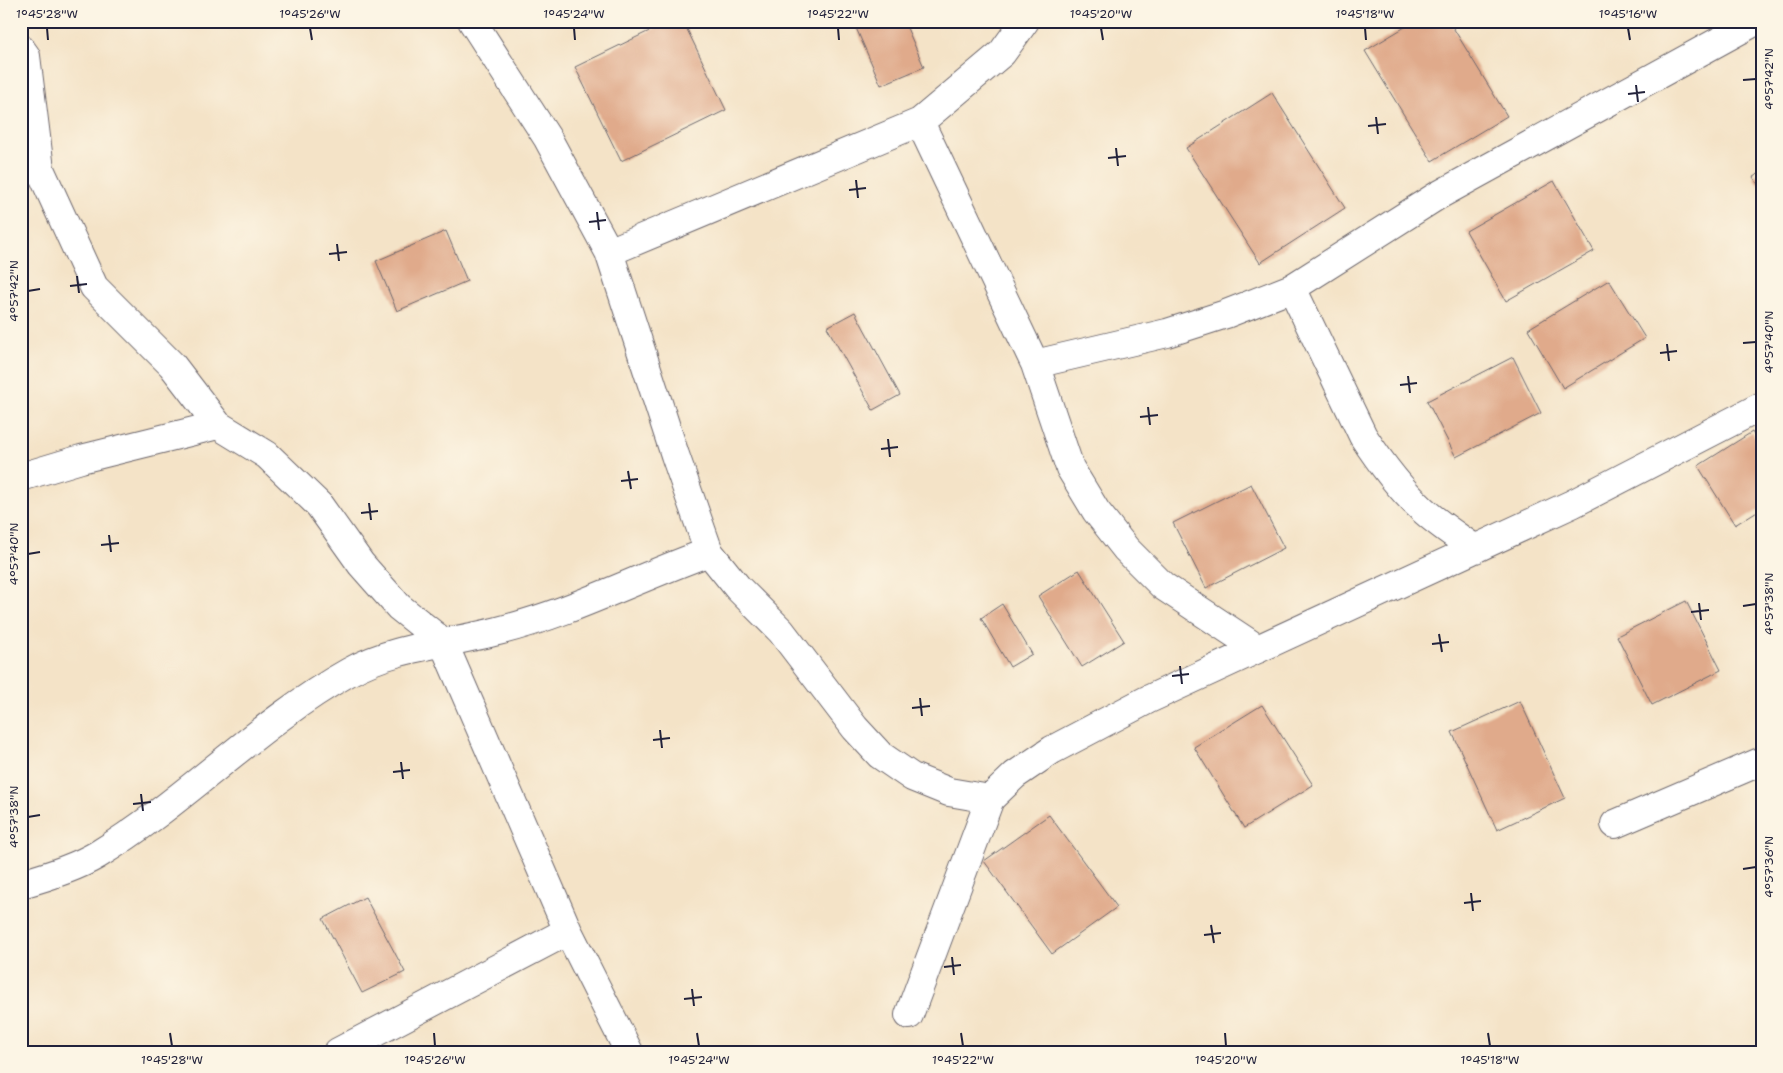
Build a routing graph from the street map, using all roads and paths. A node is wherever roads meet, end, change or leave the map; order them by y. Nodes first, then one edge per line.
1 (472, 21) edge
2 (1025, 21) edge
3 (1756, 21) edge
4 (21, 49) edge
5 (920, 122) junction
6 (609, 252) junction
7 (1292, 288) junction
8 (1035, 364) junction
9 (1762, 406) edge
10 (218, 425) junction
11 (21, 477) edge
12 (1475, 549) junction
13 (709, 552) junction
14 (443, 642) junction
15 (1258, 649) junction
16 (1762, 761) edge
17 (990, 800) junction
18 (1615, 824) dead end
19 (21, 884) edge
20 (568, 931) junction
21 (909, 1015) dead end
22 (338, 1052) edge
23 (629, 1052) edge

1 - 6 street
2 - 5 street
3 - 7 street
4 - 10 street
5 - 6 street
5 - 8 street
6 - 13 street
7 - 8 street
7 - 12 street
8 - 15 street
9 - 12 street
10 - 11 street
10 - 14 street
12 - 15 street
13 - 14 street
13 - 17 street
14 - 19 street
14 - 20 street
15 - 17 street
16 - 18 street
17 - 21 street
20 - 22 street
20 - 23 street

